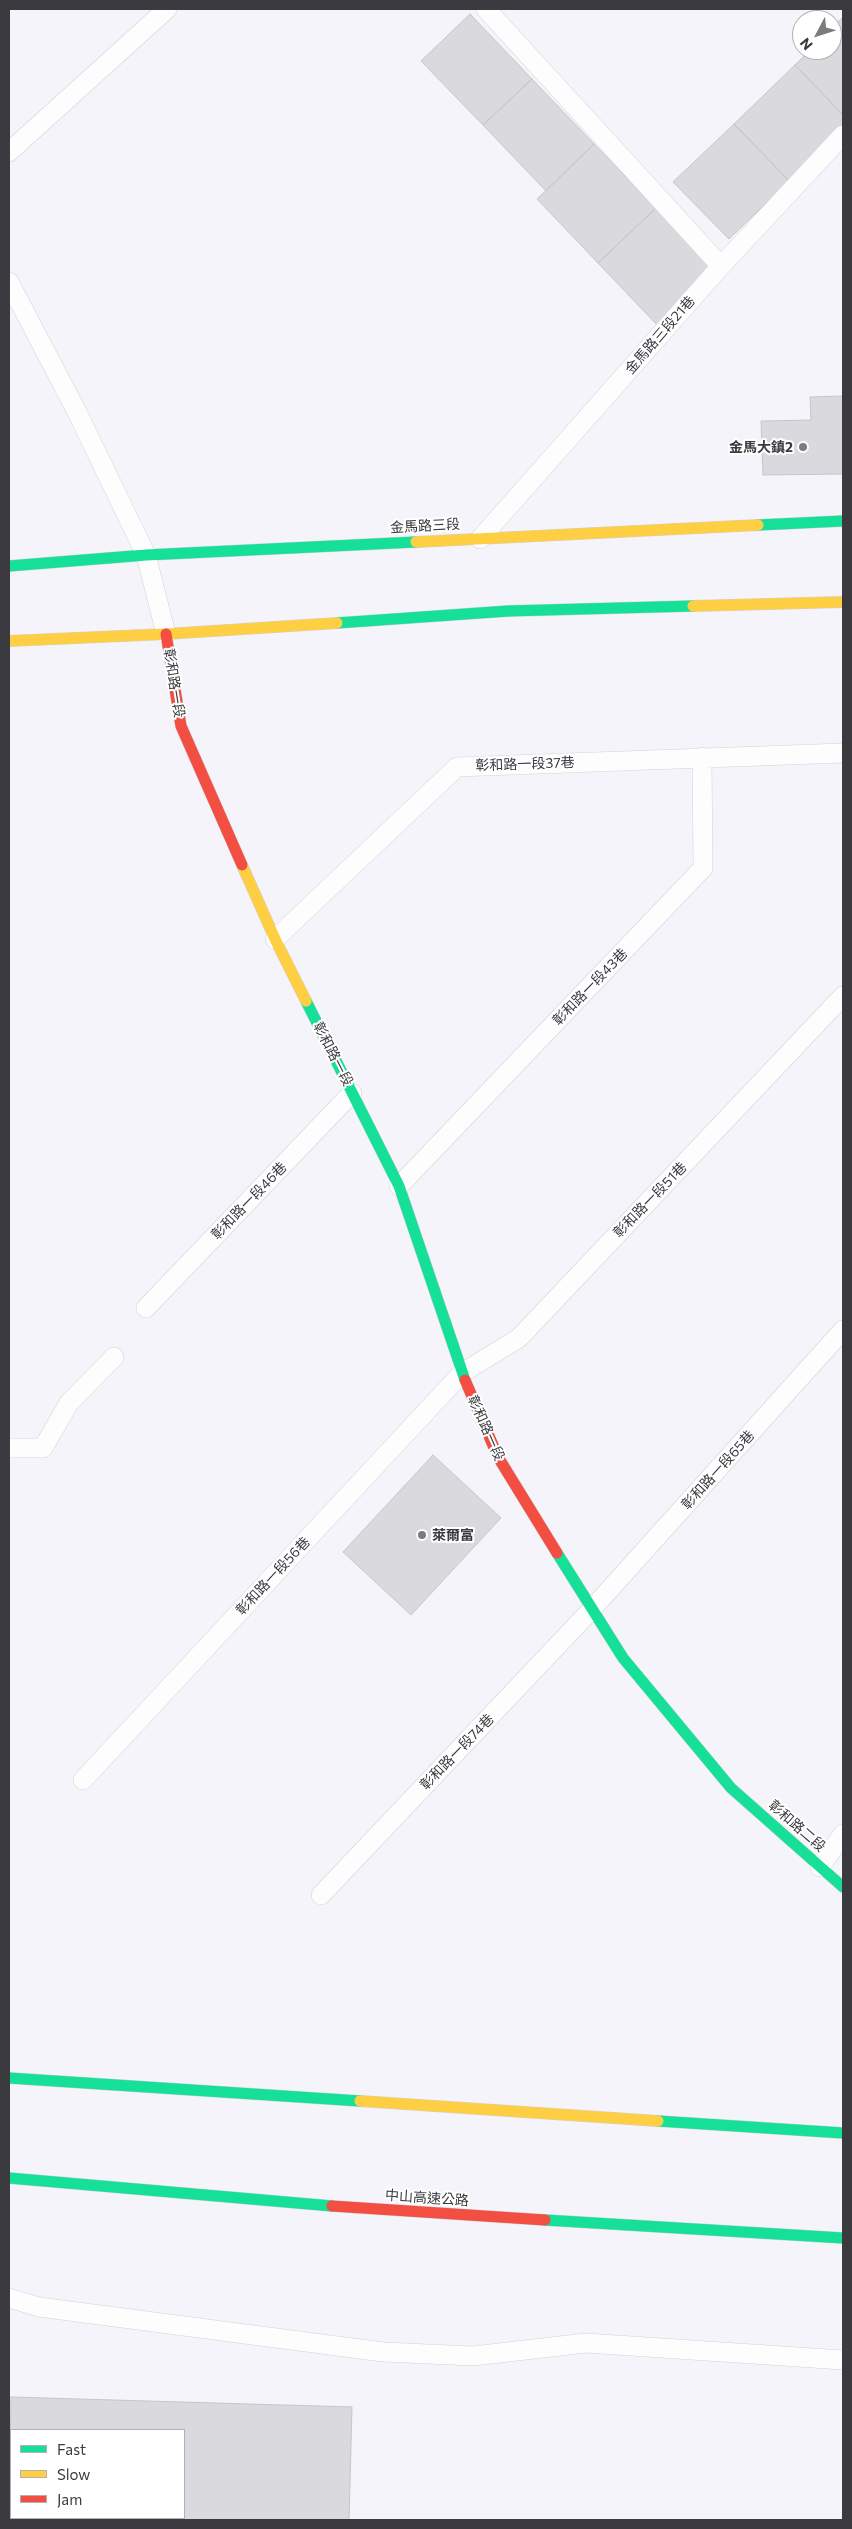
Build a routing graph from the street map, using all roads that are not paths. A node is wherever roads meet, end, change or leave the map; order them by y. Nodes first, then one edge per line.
1 (167, 9) edge
2 (486, 9) edge
3 (843, 135) edge
4 (9, 152) edge
5 (721, 266) junction
6 (9, 282) edge
7 (843, 521) edge
8 (480, 539) junction
9 (146, 555) junction
10 (9, 566) edge
11 (843, 602) edge
12 (166, 634) junction
13 (9, 641) edge
14 (843, 753) edge
15 (702, 757) junction
16 (275, 939) junction
17 (843, 996) edge
18 (352, 1093) junction
19 (400, 1186) junction
20 (146, 1308) dead end
21 (843, 1330) edge
22 (114, 1357) dead end
23 (462, 1373) junction
24 (9, 1448) edge
25 (592, 1610) junction
26 (83, 1780) dead end
27 (731, 1788) joint
28 (843, 1834) edge
29 (820, 1867) junction
30 (843, 1887) edge
31 (321, 1895) dead end
32 (9, 2078) edge
33 (843, 2133) edge
34 (9, 2178) edge
35 (843, 2238) edge
36 (9, 2298) edge
37 (843, 2360) edge

1 - 4 lane
2 - 5 lane
3 - 5 lane, 金馬路三段21巷
5 - 8 lane, 金馬路三段21巷
6 - 9 lane, 彰和路一段
7 - 8 main road, 金馬路三段
8 - 9 main road, 金馬路三段
9 - 10 main road, 金馬路三段
9 - 12 lane, 彰和路一段
11 - 12 main road
12 - 13 main road
12 - 16 main road, 彰和路一段
14 - 15 lane, 彰和路一段37巷
15 - 16 lane, 彰和路一段37巷
15 - 19 lane, 彰和路一段43巷
16 - 18 main road, 彰和路一段
17 - 23 lane, 彰和路一段51巷
18 - 19 main road, 彰和路一段
18 - 20 lane, 彰和路一段46巷
19 - 23 main road, 彰和路一段
21 - 25 lane, 彰和路一段65巷
22 - 24 lane
23 - 25 main road, 彰和路一段
23 - 26 lane, 彰和路一段56巷
25 - 27 main road, 彰和路一段
25 - 31 lane, 彰和路一段74巷
27 - 29 main road, 彰和路二段
28 - 29 lane
29 - 30 main road, 彰和路二段
32 - 33 main road
34 - 35 main road, 中山高速公路
36 - 37 lane

